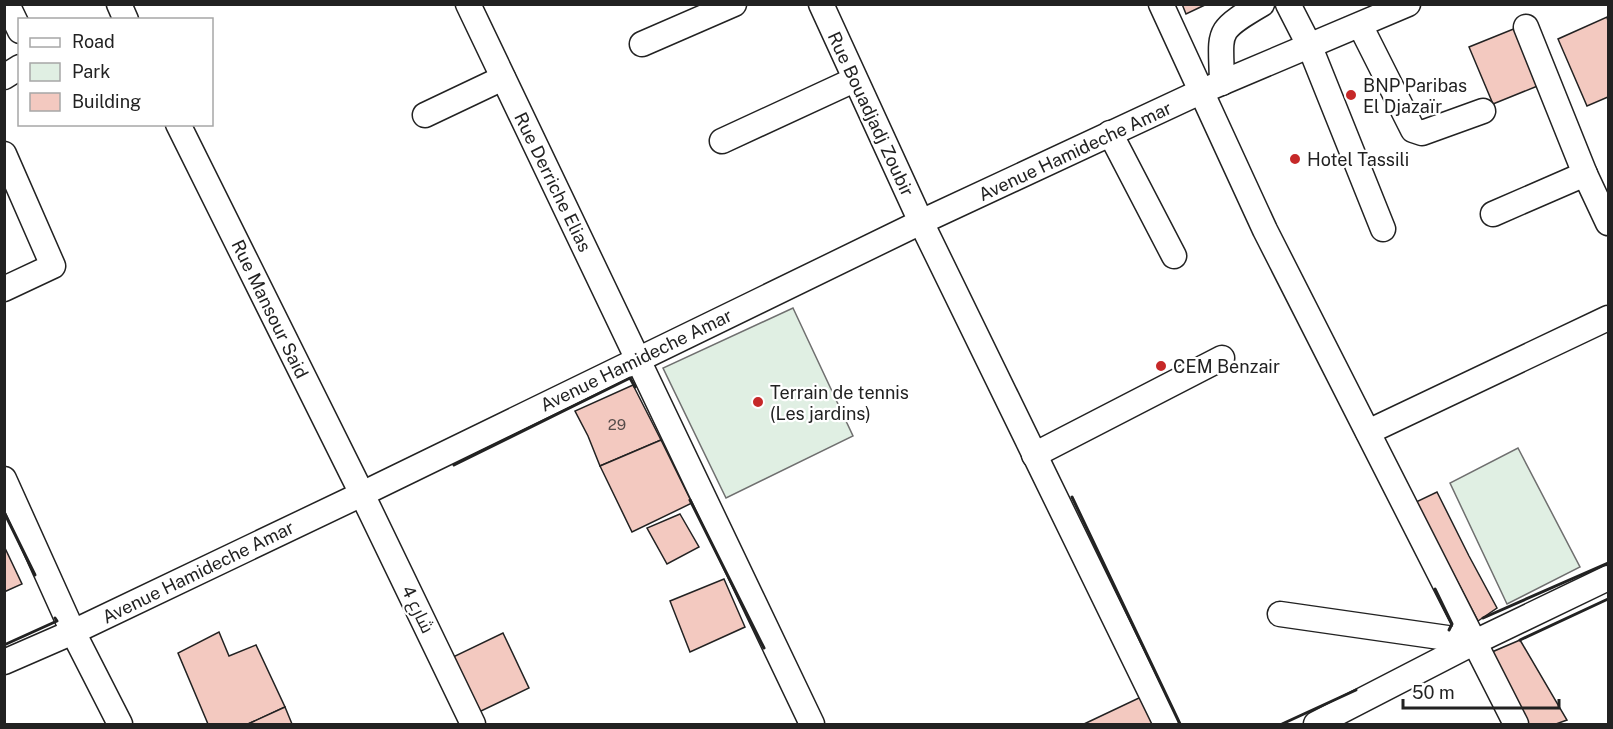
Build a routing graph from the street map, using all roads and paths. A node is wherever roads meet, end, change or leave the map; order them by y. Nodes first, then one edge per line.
1 (7, 4) edge
2 (119, 4) edge
3 (468, 4) edge
4 (734, 4) edge
5 (821, 4) edge
6 (1161, 4) edge
7 (1262, 4) edge
8 (1288, 4) edge
9 (1408, 4) edge
10 (125, 18) edge
11 (1360, 25) junction
12 (18, 27) edge
13 (1527, 27) dead end
14 (642, 44) dead end
15 (1310, 47) junction
16 (18, 68) edge
17 (4, 77) edge
18 (503, 78) junction
19 (854, 80) junction
20 (1211, 88) junction
21 (1483, 111) dead end
22 (425, 115) dead end
23 (179, 126) edge
24 (1110, 134) junction
25 (722, 141) dead end
26 (4, 154) edge
27 (1596, 185) edge
28 (1493, 214) dead end
29 (921, 222) junction
30 (1608, 223) edge
31 (1383, 230) dead end
32 (1174, 255) dead end
33 (4, 290) edge
34 (1608, 318) edge
35 (1222, 358) dead end
36 (638, 360) junction
37 (1368, 432) junction
38 (1034, 455) junction
39 (4, 479) edge
40 (362, 494) junction
41 (1608, 578) edge
42 (1280, 614) dead end
43 (73, 632) junction
44 (1475, 642) junction
45 (4, 662) edge
46 (120, 724) edge
47 (473, 724) edge
48 (812, 724) edge
49 (1166, 724) edge
50 (1316, 724) edge
51 (1516, 724) edge

1 - 12 street
2 - 10 street
3 - 18 street, Rue Derriche Elias
4 - 14 street
5 - 19 street, Rue Bouadjadj Zoubir
6 - 20 street
7 - 20 street
8 - 15 street
9 - 11 street, Avenue Hamideche Amar
11 - 15 street, Avenue Hamideche Amar
11 - 21 street
13 - 27 street
15 - 20 street, Avenue Hamideche Amar
15 - 31 street
16 - 17 street
18 - 22 street
18 - 36 street, Rue Derriche Elias
19 - 25 street
19 - 29 street, Rue Bouadjadj Zoubir
20 - 24 street, Avenue Hamideche Amar
20 - 37 street
23 - 40 street, Rue Mansour Said
24 - 29 street, Avenue Hamideche Amar
24 - 32 street
26 - 33 street
27 - 28 street
27 - 30 street
29 - 36 street, Avenue Hamideche Amar
29 - 38 street, Rue Bouadjadj Zoubir
34 - 37 street
35 - 38 street
36 - 40 street, Avenue Hamideche Amar
36 - 48 street, Rue Derriche Elias
37 - 44 street
38 - 49 street, Rue Bouadjadj Zoubir
39 - 43 street
40 - 43 street, Avenue Hamideche Amar
40 - 47 street, شارع 4
41 - 44 street
42 - 44 street
43 - 45 street, Avenue Hamideche Amar
43 - 46 street
44 - 50 street
44 - 51 street

